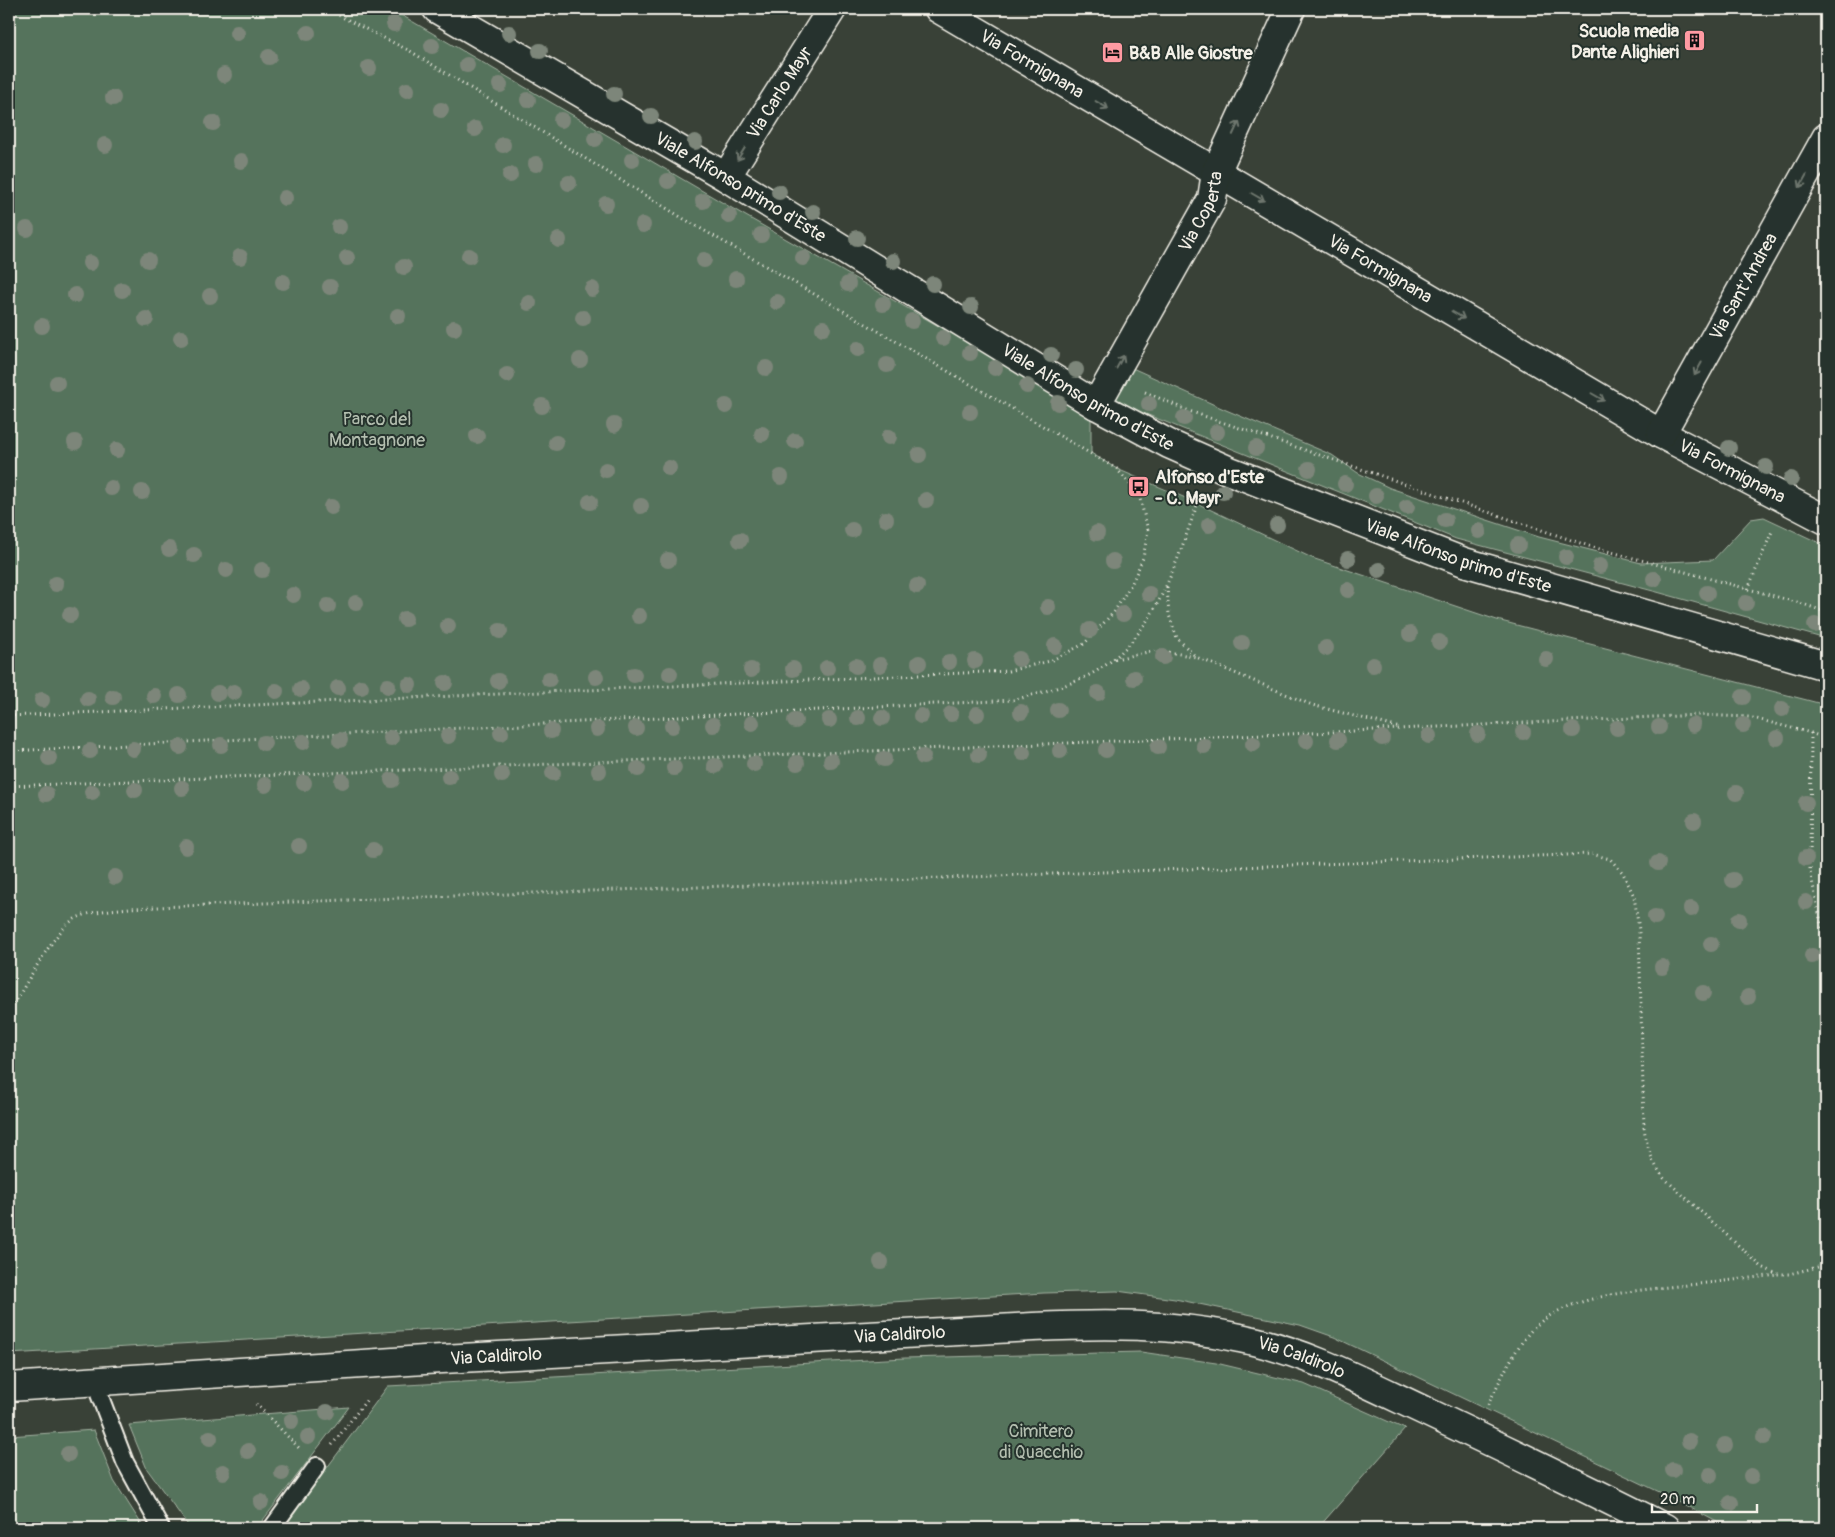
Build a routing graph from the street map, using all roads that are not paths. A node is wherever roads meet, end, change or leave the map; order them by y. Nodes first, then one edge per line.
1 (437, 9) edge
2 (832, 9) edge
3 (939, 9) edge
4 (1291, 9) edge
5 (1826, 138) edge
6 (1216, 172) junction
7 (726, 177) junction
8 (1096, 405) junction
9 (1661, 434) junction
10 (1826, 520) edge
11 (1826, 666) edge
12 (94, 1381) junction
13 (9, 1387) edge
14 (317, 1466) road end
15 (161, 1528) edge
16 (272, 1528) edge
17 (1665, 1528) edge

1 - 7 street, Viale Alfonso primo d'Este
2 -> 7 street, Via Carlo Mayr
3 -> 6 street, Via Formignana
6 -> 4 street, Via Coperta
5 -> 9 street, Via Sant'Andrea
8 -> 6 street, Via Coperta
6 -> 9 street, Via Formignana
7 - 8 street, Viale Alfonso primo d'Este
8 - 11 street, Viale Alfonso primo d'Este
9 - 10 street, Via Formignana
12 - 13 street, Via Caldirolo
12 - 15 lane
12 - 17 street, Via Caldirolo
14 - 16 lane

